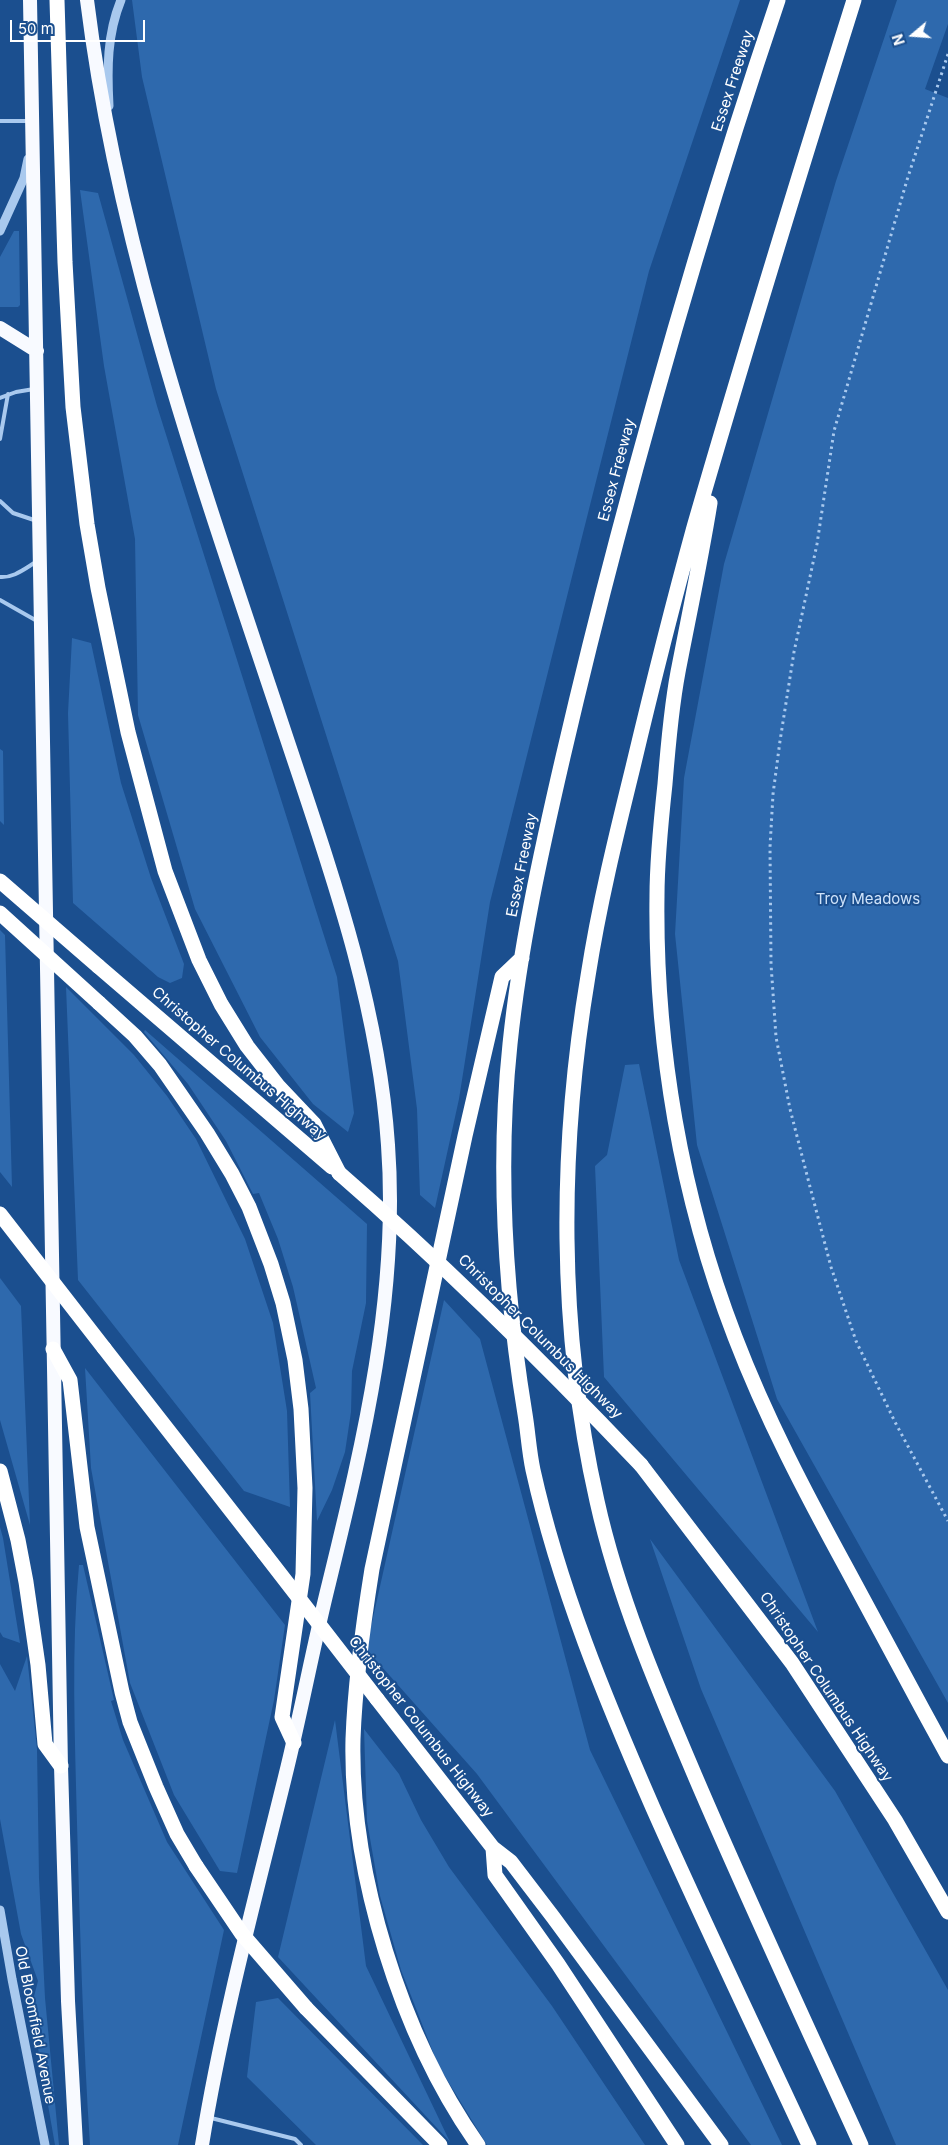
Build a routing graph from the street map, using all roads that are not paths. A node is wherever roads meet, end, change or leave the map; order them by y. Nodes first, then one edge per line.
1 (30, 0) edge
2 (57, 0) edge
3 (87, 0) edge
4 (121, 0) edge
5 (778, 0) edge
6 (854, 0) edge
7 (0, 121) edge
8 (32, 121) junction
9 (110, 136) junction
10 (32, 137) junction
11 (0, 231) edge
12 (0, 328) edge
13 (37, 351) junction
14 (37, 388) junction
15 (8, 394) junction
16 (0, 398) edge
17 (721, 434) junction
18 (0, 439) edge
19 (0, 501) edge
20 (39, 521) junction
21 (40, 560) junction
22 (0, 577) edge
23 (0, 600) edge
24 (41, 624) junction
25 (0, 881) edge
26 (0, 913) edge
27 (522, 958) junction
28 (339, 1173) junction
29 (0, 1214) edge
30 (53, 1349) junction
31 (0, 1471) edge
32 (294, 1743) junction
33 (948, 1756) edge
34 (61, 1766) junction
35 (493, 1848) junction
36 (0, 1910) edge
37 (948, 1912) edge
38 (206, 2117) junction
39 (45, 2145) edge
40 (76, 2145) edge
41 (202, 2145) edge
42 (302, 2145) edge
43 (440, 2145) edge
44 (478, 2145) edge
45 (677, 2145) edge
46 (721, 2145) edge
47 (809, 2145) edge
48 (861, 2145) edge

1 - 8 highway
2 - 28 highway
3 - 9 highway
4 - 9 street
5 - 27 highway, Essex Freeway
6 - 17 highway
7 - 8 lane
8 - 10 highway
9 - 32 highway
10 - 11 street
10 - 13 highway
12 - 13 highway
13 - 14 highway
14 - 15 lane
14 - 20 highway
15 - 16 lane
15 - 18 lane
17 - 33 highway
17 - 48 highway
19 - 20 lane
20 - 21 highway
21 - 22 lane
21 - 24 highway
23 - 24 lane
24 - 30 highway
25 - 28 highway, Christopher Columbus Highway, bridge
26 - 32 highway, bridge
27 - 44 highway
27 - 47 highway, Essex Freeway
28 - 37 highway, Christopher Columbus Highway, bridge
29 - 35 highway, Christopher Columbus Highway, bridge
30 - 34 highway
30 - 43 highway, bridge
31 - 34 highway
32 - 38 highway
34 - 40 highway
35 - 45 highway
35 - 46 highway, Christopher Columbus Highway
36 - 39 street, Old Bloomfield Avenue
38 - 41 highway
38 - 42 lane

